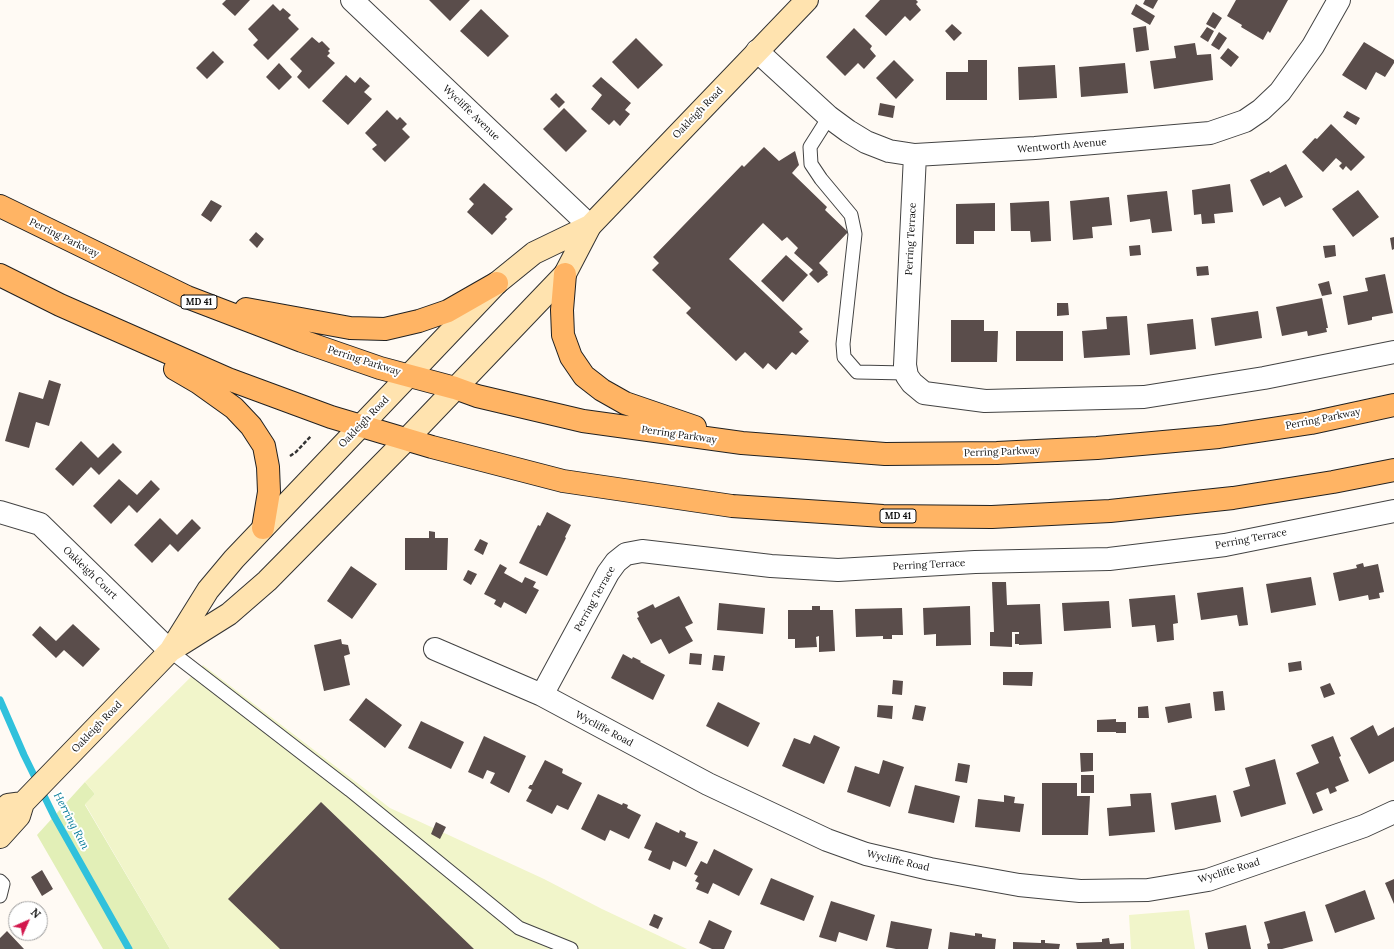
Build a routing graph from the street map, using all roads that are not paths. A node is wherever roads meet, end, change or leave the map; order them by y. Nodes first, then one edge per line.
1 (352, 0) edge
2 (807, 0) edge
3 (1339, 0) edge
4 (757, 51) junction
5 (829, 117) junction
6 (915, 155) junction
7 (0, 206) edge
8 (590, 226) junction
9 (565, 274) junction
10 (0, 275) edge
11 (497, 283) junction
12 (187, 298) junction
13 (60, 305) junction
14 (1394, 352) edge
15 (906, 373) junction
16 (408, 376) junction
17 (455, 388) junction
18 (1394, 404) edge
19 (361, 426) junction
20 (407, 439) junction
21 (742, 443) junction
22 (1394, 470) edge
23 (1394, 511) edge
24 (0, 512) edge
25 (263, 528) junction
26 (435, 649) dead end
27 (170, 651) junction
28 (542, 695) junction
29 (23, 802) junction
30 (1394, 812) edge
31 (0, 813) edge
32 (0, 837) edge
33 (0, 881) edge
34 (0, 896) edge
35 (571, 949) edge

1 - 8 street, Wycliffe Avenue
2 - 4 street, Oakleigh Road
3 - 6 street, Wentworth Avenue
4 - 5 street, Wentworth Avenue
4 - 8 street, Oakleigh Road
5 - 6 street, Wentworth Avenue
5 - 15 lane
6 - 15 street, Perring Terrace
7 - 12 main road, Perring Parkway / MD 41
8 - 9 street, Oakleigh Road
8 - 11 street, Oakleigh Road
9 - 17 street, Oakleigh Road
9 - 21 main road
10 - 13 main road, MD 41
11 - 12 main road
11 - 16 street, Oakleigh Road
12 - 16 main road, Perring Parkway / MD 41
13 - 19 main road, MD 41
13 - 25 main road
14 - 15 street
16 - 17 main road, Perring Parkway / MD 41
16 - 19 street, Oakleigh Road
17 - 20 street, Oakleigh Road
17 - 21 main road, Perring Parkway / MD 41
18 - 21 main road, Perring Parkway / MD 41
19 - 20 main road, MD 41
19 - 25 street, Oakleigh Road
20 - 22 main road, MD 41
20 - 27 street, Oakleigh Road
23 - 28 street, Perring Terrace
24 - 27 street, Oakleigh Court
25 - 27 street, Oakleigh Road
26 - 28 street, Wycliffe Road
27 - 29 street, Oakleigh Road
27 - 35 lane
28 - 30 street, Wycliffe Road
29 - 31 street, Oakleigh Road
29 - 32 street, Oakleigh Road
33 - 34 lane

